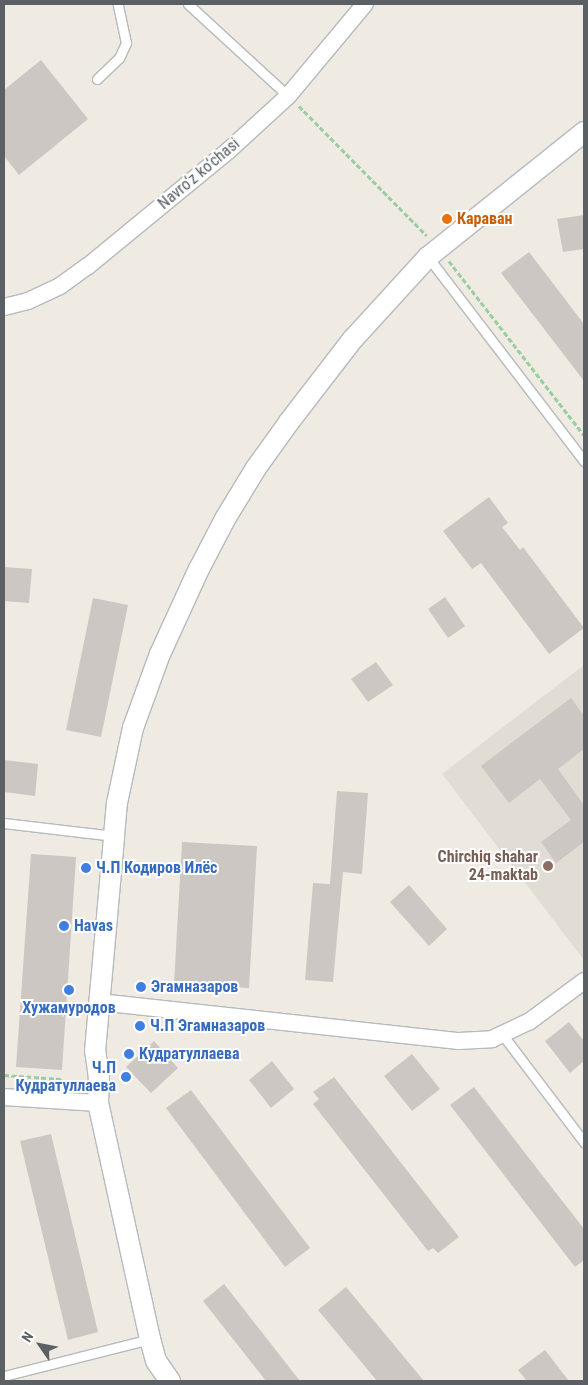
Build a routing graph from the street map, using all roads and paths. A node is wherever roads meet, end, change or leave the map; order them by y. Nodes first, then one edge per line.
1 (118, 4) edge
2 (188, 4) edge
3 (365, 4) edge
4 (97, 78) dead end
5 (288, 96) junction
6 (584, 132) edge
7 (428, 257) junction
8 (4, 308) edge
9 (584, 461) edge
10 (4, 823) edge
11 (114, 836) junction
12 (584, 982) edge
13 (100, 1002) junction
14 (502, 1034) junction
15 (4, 1076) edge
16 (4, 1097) edge
17 (62, 1102) junction
18 (98, 1102) junction
19 (584, 1142) edge
20 (150, 1340) junction
21 (4, 1376) edge
22 (170, 1381) edge

1 - 4 lane
2 - 5 lane
3 - 5 street, Navro‘z ko‘chasi
5 - 8 street, Navro‘z ko‘chasi
6 - 7 street
7 - 9 lane
7 - 11 street
10 - 11 lane
11 - 13 street
12 - 14 street
13 - 14 street
13 - 18 street
14 - 19 lane
15 - 17 path
16 - 17 street
17 - 18 street
18 - 20 street
20 - 21 lane
20 - 22 street

